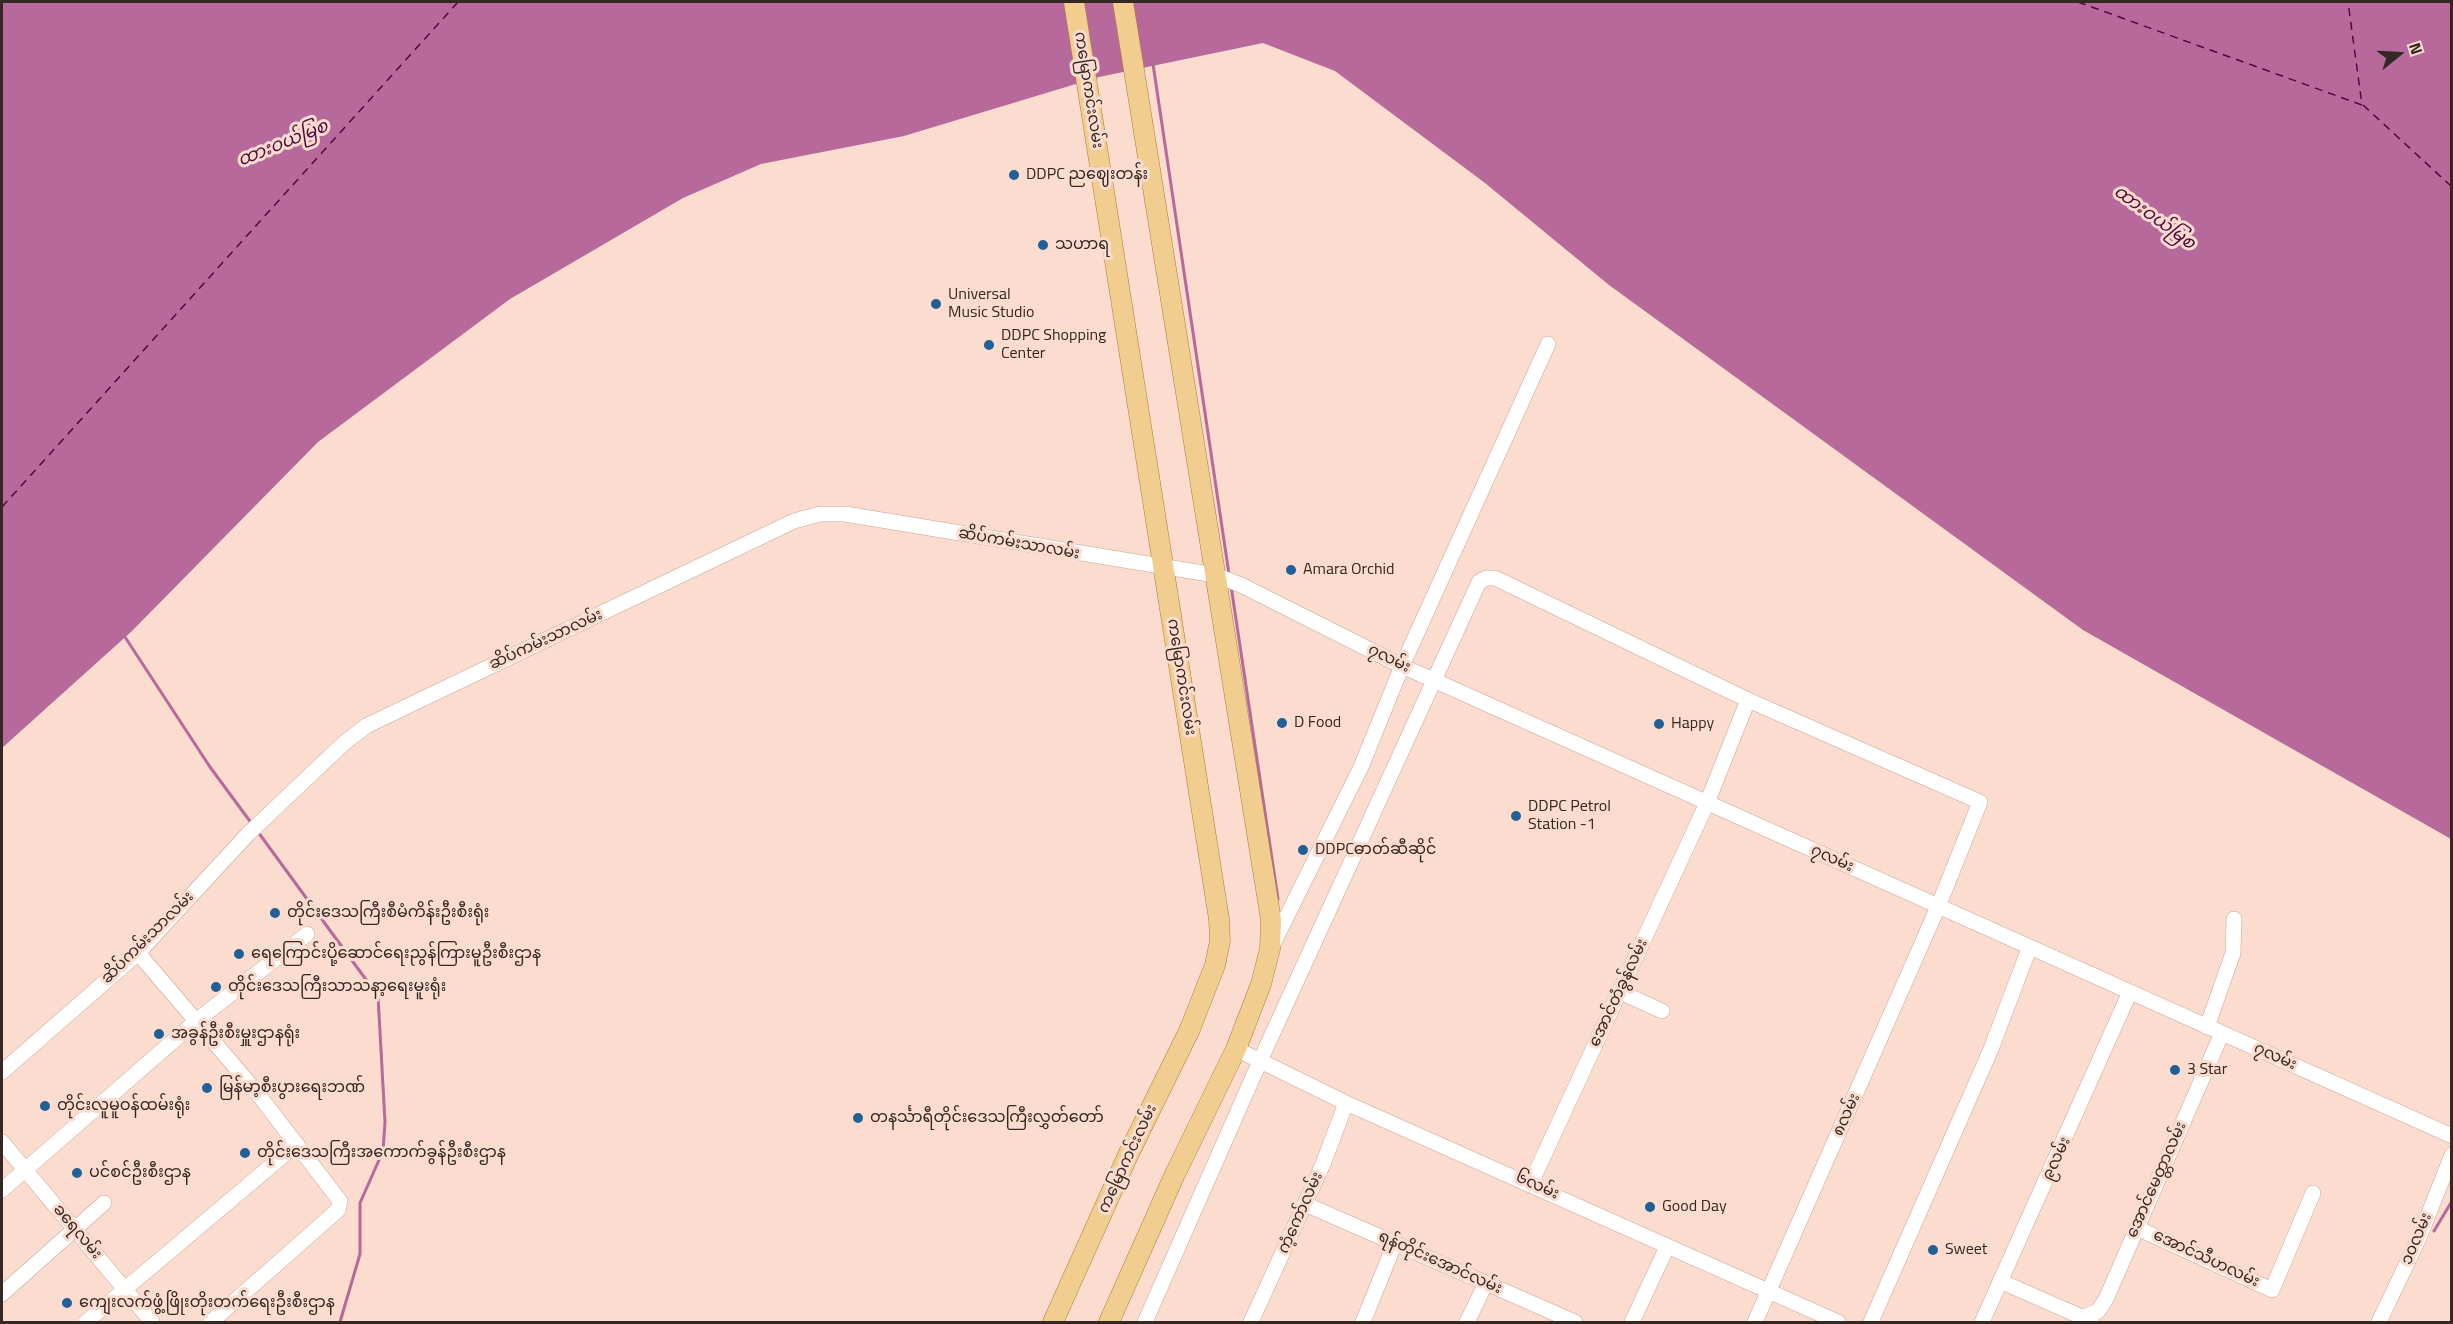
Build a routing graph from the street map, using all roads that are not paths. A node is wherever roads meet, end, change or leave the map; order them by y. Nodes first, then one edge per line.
1 (1074, 2) edge
2 (1123, 2) edge
3 (1548, 344) dead end
4 (1163, 567) junction
5 (1215, 575) junction
6 (1402, 666) junction
7 (1435, 681) junction
8 (1748, 700) junction
9 (1707, 803) junction
10 (1938, 907) junction
11 (2234, 919) dead end
12 (307, 934) dead end
13 (1270, 948) junction
14 (2029, 949) junction
15 (138, 953) junction
16 (1620, 992) junction
17 (2129, 994) junction
18 (1662, 1011) dead end
19 (195, 1022) junction
20 (2207, 1027) junction
21 (2222, 1033) junction
22 (1236, 1049) junction
23 (1260, 1061) junction
24 (2, 1072) edge
25 (1346, 1103) junction
26 (2451, 1136) edge
27 (2, 1142) edge
28 (297, 1144) junction
29 (2451, 1155) edge
30 (25, 1169) junction
31 (1531, 1183) junction
32 (2, 1190) edge
33 (2313, 1193) dead end
34 (104, 1203) dead end
35 (1305, 1204) junction
36 (2139, 1229) junction
37 (74, 1230) junction
38 (1395, 1243) junction
39 (1667, 1247) junction
40 (2000, 1281) junction
41 (1486, 1283) junction
42 (125, 1290) junction
43 (1770, 1290) junction
44 (2, 1294) edge
45 (2090, 1320) edge
46 (86, 1323) edge
47 (152, 1323) edge
48 (211, 1323) edge
49 (1053, 1323) edge
50 (1109, 1323) edge
51 (1145, 1323) edge
52 (1251, 1323) edge
53 (1363, 1323) edge
54 (1467, 1323) edge
55 (1575, 1323) edge
56 (1632, 1323) edge
57 (1755, 1323) edge
58 (1838, 1323) edge
59 (1871, 1323) edge
60 (1982, 1323) edge
61 (2379, 1323) edge

1 - 4 main road, ကမြောကင်းလမ်း
2 - 5 main road
3 - 6 street
4 - 5 street, ဆိပ်ကမ်းသာလမ်း
4 - 15 street, ဆိပ်ကမ်းသာလမ်း
4 - 49 main road, ကမြောကင်းလမ်း
5 - 6 street, ၇လမ်း
5 - 13 main road
6 - 7 street, ၇လမ်း
6 - 13 street
7 - 8 street
7 - 9 street, ၇လမ်း
7 - 23 street
8 - 9 street, အောင်တံခွန်လမ်း
8 - 10 street, ၈လမ်း
9 - 10 street, ၇လမ်း
9 - 16 street, အောင်တံခွန်လမ်း
10 - 14 street, ၇လမ်း
10 - 43 street, ၈လမ်း
11 - 20 street
12 - 19 street
13 - 22 main road
14 - 17 street, ၇လမ်း
14 - 59 street
15 - 19 street
15 - 24 street, ဆိပ်ကမ်းသာလမ်း
16 - 18 street
16 - 31 street, အောင်တံခွန်လမ်း
17 - 20 street, ၇လမ်း
17 - 40 street, ၉လမ်း
19 - 28 street
19 - 30 street
20 - 21 street, ၇လမ်း
21 - 26 street, ၇လမ်း
21 - 36 street, အောင်မေတ္တာလမ်း
22 - 23 street, ၆လမ်း
22 - 50 main road
23 - 25 street, ၆လမ်း
23 - 51 street
25 - 31 street, ၆လမ်း
25 - 35 street, ကံ့ကော်လမ်း
27 - 30 street, ခရေလမ်း
28 - 42 street
28 - 48 street
29 - 61 street, ၁၀လမ်း
30 - 32 street
30 - 37 street, ခရေလမ်း
31 - 39 street, ၆လမ်း
33 - 36 street, အောင်သီဟလမ်း
34 - 37 street
35 - 38 street, ရန်တိုင်းအောင်လမ်း
35 - 52 street, ကံ့ကော်လမ်း
36 - 45 street, အောင်မေတ္တာလမ်း
37 - 42 street, ခရေလမ်း
37 - 44 street
38 - 41 street, ရန်တိုင်းအောင်လမ်း
38 - 53 street
39 - 43 street, ၆လမ်း
39 - 56 street
40 - 45 street
40 - 60 street, ၉လမ်း
41 - 54 street
41 - 55 street, ရန်တိုင်းအောင်လမ်း
42 - 46 street
42 - 47 street, ခရေလမ်း
43 - 57 street, ၈လမ်း
43 - 58 street, ၆လမ်း

